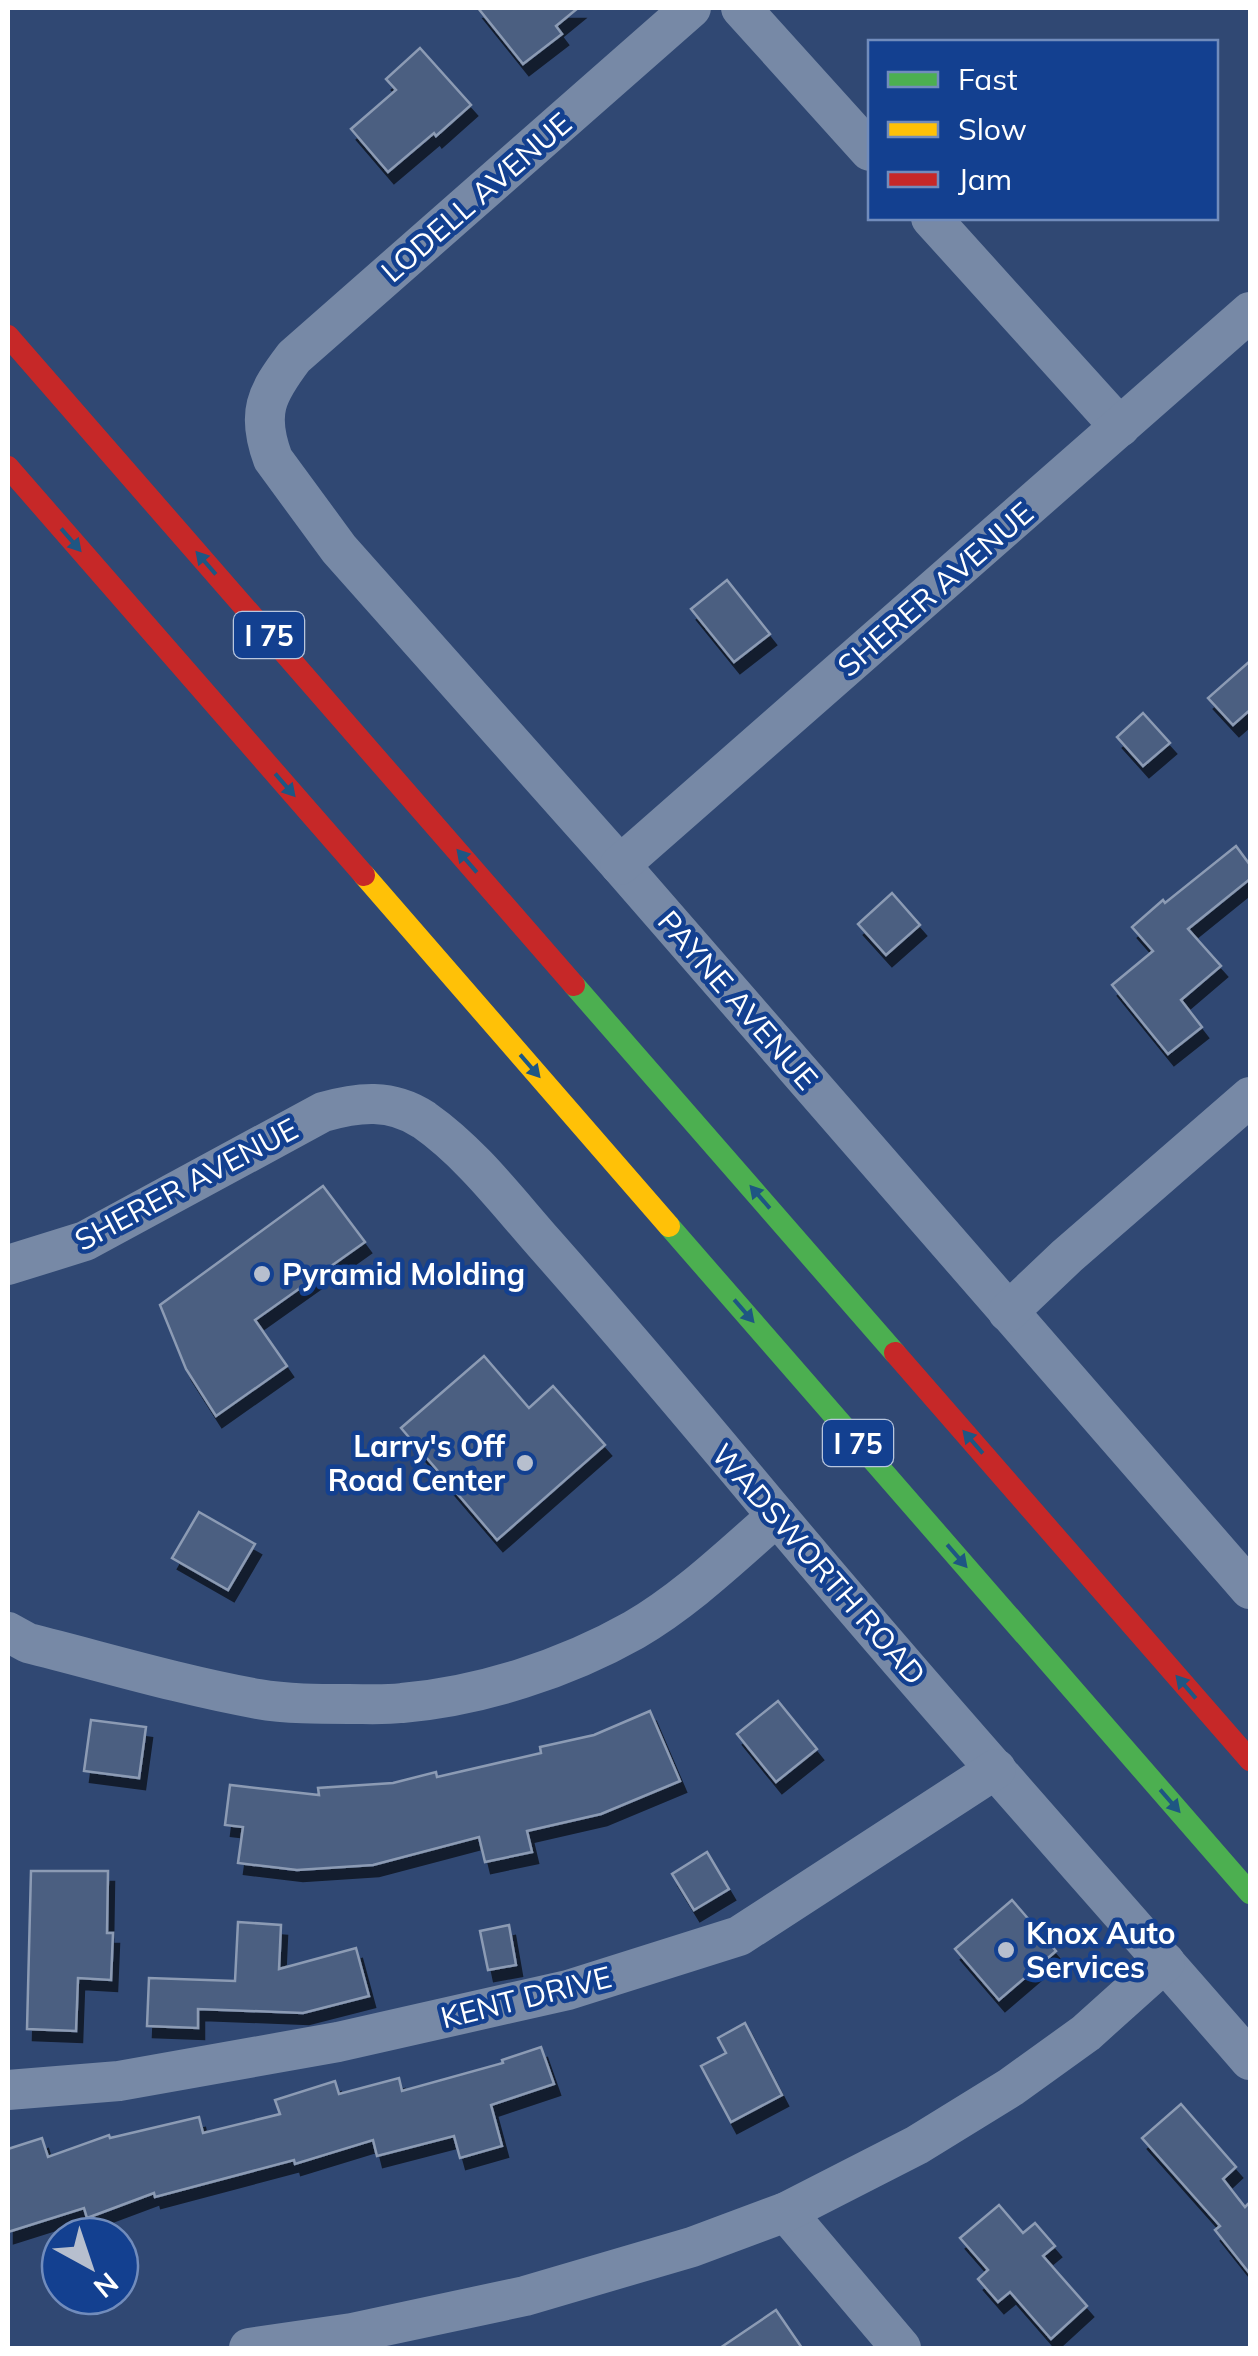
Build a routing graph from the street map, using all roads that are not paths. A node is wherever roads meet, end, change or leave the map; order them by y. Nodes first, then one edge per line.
1 (692, 8) edge
2 (740, 8) edge
3 (868, 149) edge
4 (932, 220) edge
5 (1250, 312) edge
6 (8, 336) edge
7 (270, 394) joint
8 (1120, 427) junction
9 (8, 466) edge
10 (620, 865) junction
11 (1250, 1098) edge
12 (365, 1102) joint
13 (8, 1265) edge
14 (1008, 1312) junction
15 (777, 1516) junction
16 (1250, 1589) edge
17 (8, 1632) edge
18 (1250, 1760) edge
19 (996, 1769) junction
20 (1250, 1894) edge
21 (1165, 1962) junction
22 (1250, 2060) edge
23 (8, 2090) edge
24 (786, 2212) junction
25 (249, 2348) edge
26 (262, 2348) edge
27 (900, 2348) edge

1 - 7 street, LODELL AVENUE
2 - 3 street
4 - 8 street
5 - 8 street, SHERER AVENUE
18 -> 6 highway, I 75
7 - 10 street, PAYNE AVENUE
8 - 10 street, SHERER AVENUE
9 -> 20 highway, I 75
10 - 14 street, PAYNE AVENUE
11 - 14 street
12 - 13 street, SHERER AVENUE
12 - 15 street, WADSWORTH ROAD
14 - 16 street, PAYNE AVENUE
15 - 17 street
15 - 19 street, WADSWORTH ROAD
19 - 21 street, WADSWORTH ROAD
19 - 23 street, KENT DRIVE
21 - 22 street, WADSWORTH ROAD
21 - 24 street
24 - 26 street
24 - 27 street
25 - 26 street

